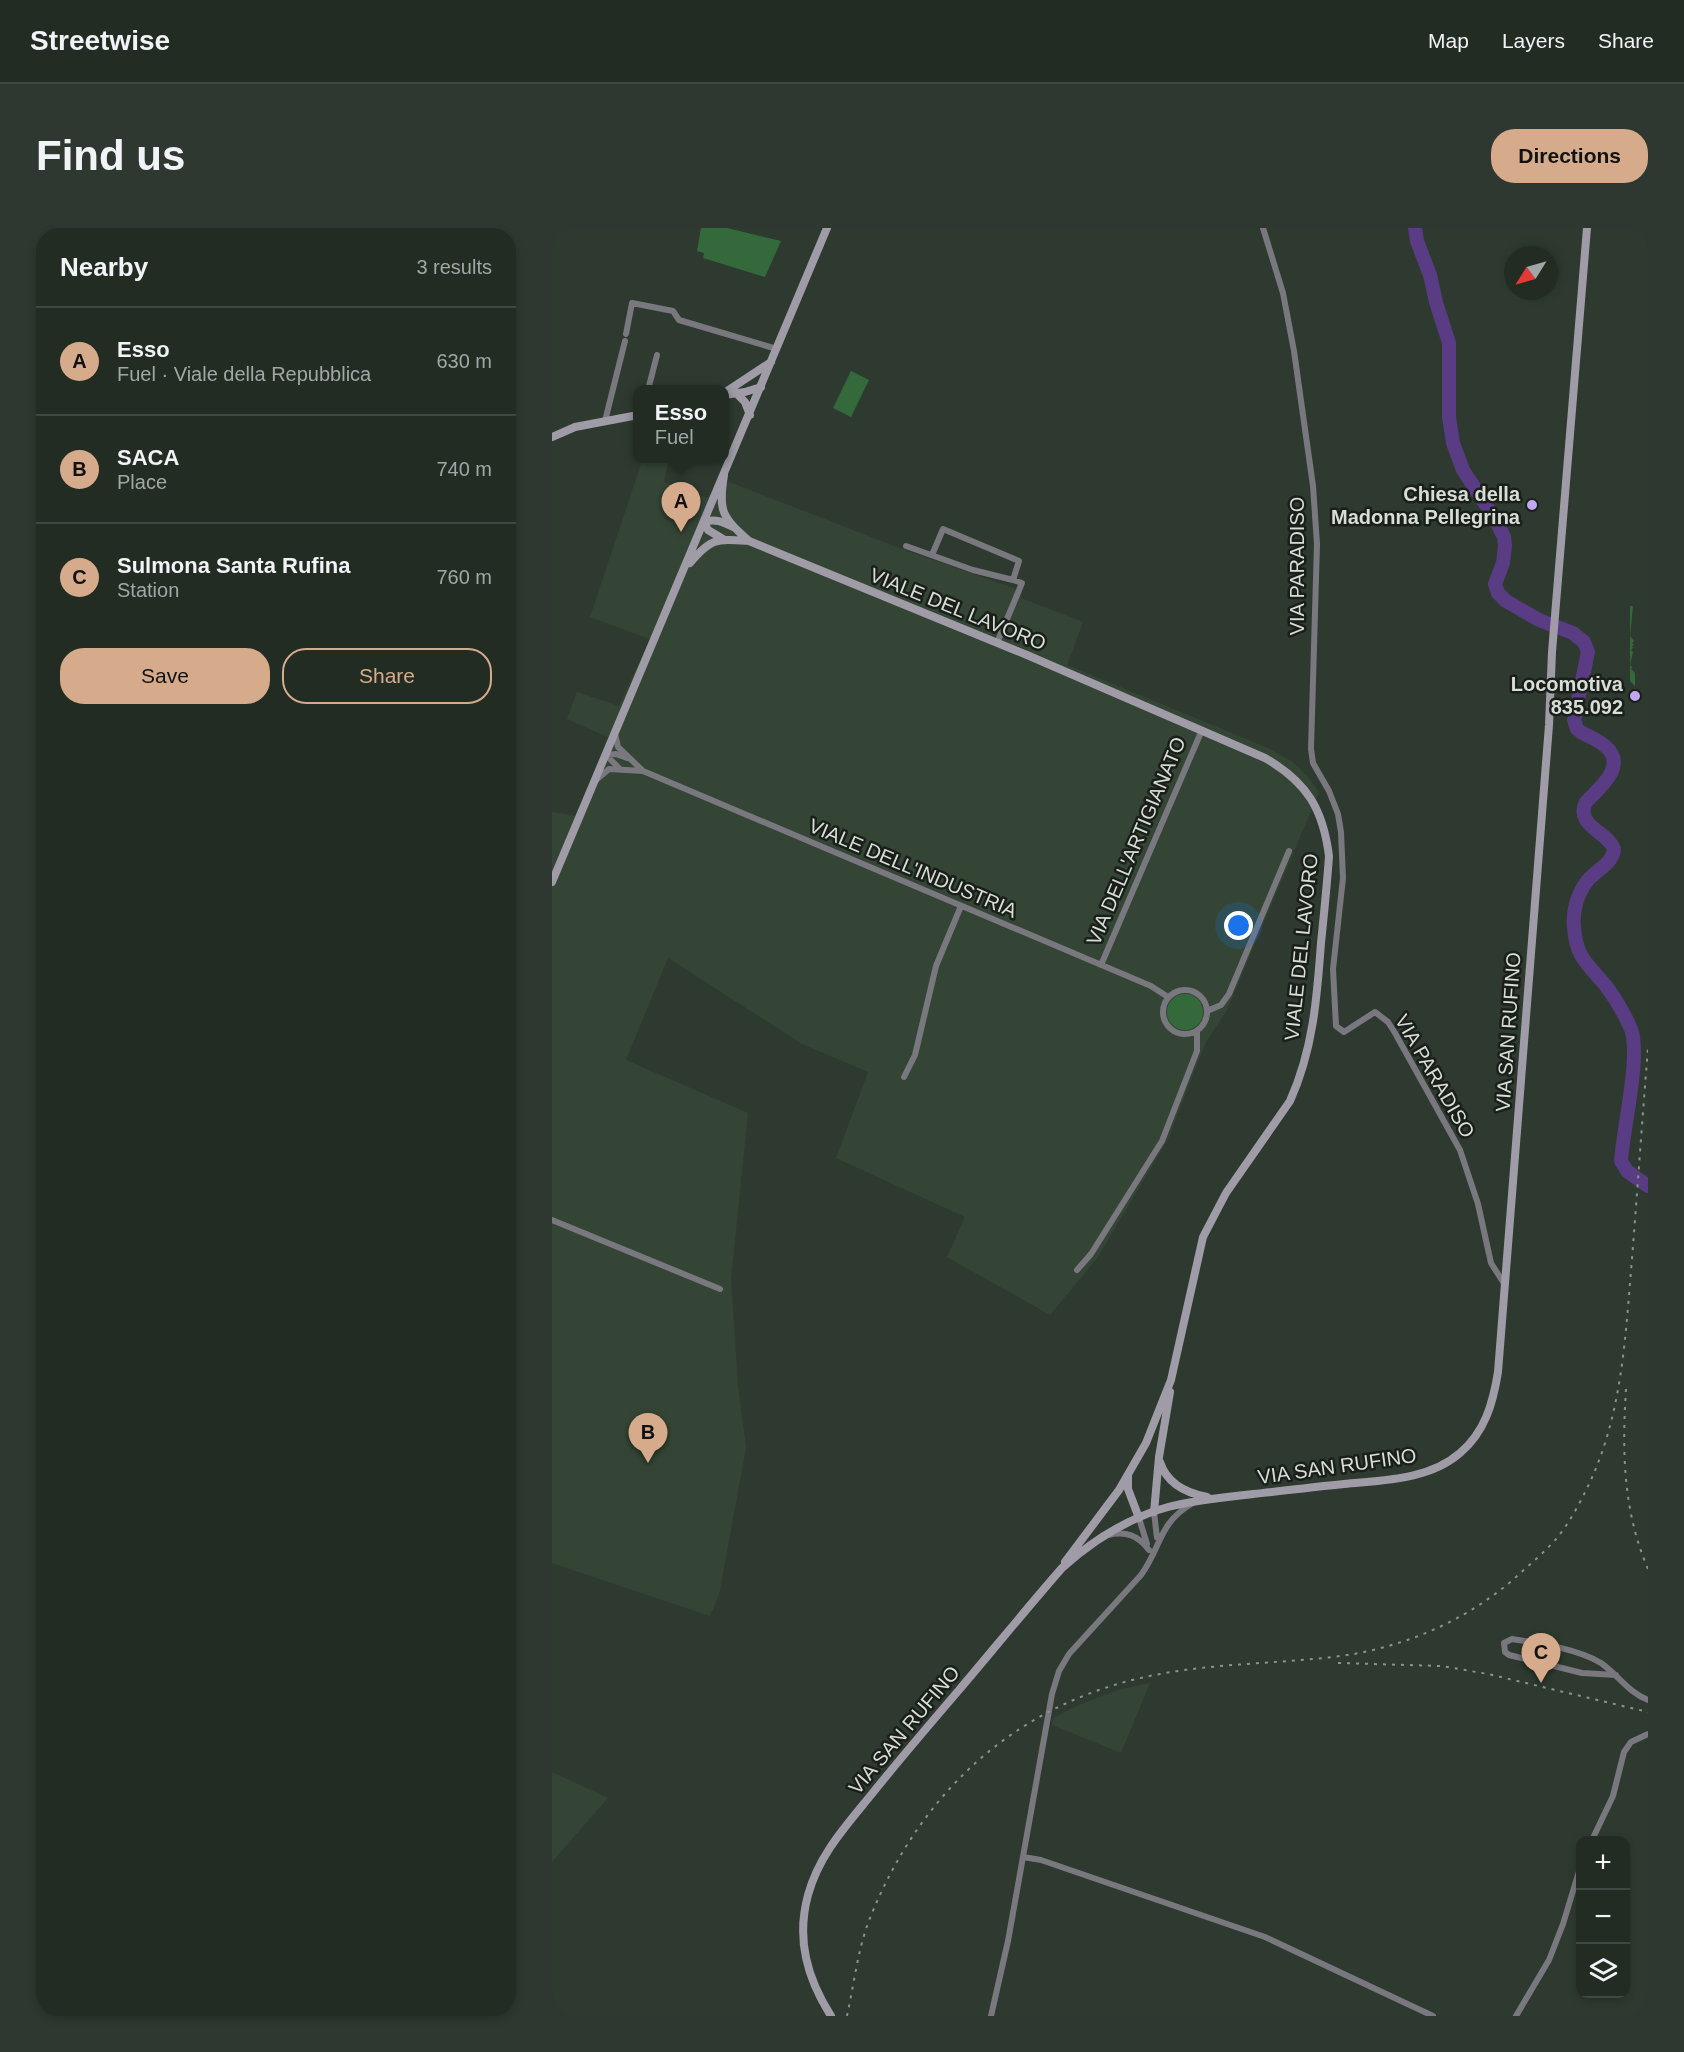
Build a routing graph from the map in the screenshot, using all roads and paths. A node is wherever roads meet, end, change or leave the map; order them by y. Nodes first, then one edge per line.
1 (827, 228) edge
2 (1263, 228) edge
3 (1587, 228) edge
4 (777, 349) junction
5 (657, 355) dead end
6 (771, 361) junction
7 (741, 382) junction
8 (649, 385) edge
9 (761, 387) junction
10 (729, 390) edge
11 (729, 394) edge
12 (737, 394) junction
13 (750, 415) junction
14 (633, 416) edge
15 (605, 421) junction
16 (554, 435) edge
17 (724, 475) junction
18 (704, 522) junction
19 (733, 527) junction
20 (725, 539) junction
21 (749, 541) junction
22 (906, 546) dead end
23 (932, 555) junction
24 (684, 571) junction
25 (1013, 580) junction
26 (997, 643) junction
27 (1202, 730) junction
28 (615, 734) junction
29 (606, 754) junction
30 (628, 759) junction
31 (619, 768) junction
32 (643, 771) junction
33 (595, 780) junction
34 (1326, 832) junction
35 (1341, 832) junction
36 (1289, 851) dead end
37 (552, 882) edge
38 (961, 906) junction
39 (1101, 965) junction
40 (1168, 997) junction
41 (1207, 1011) junction
42 (1197, 1031) junction
43 (904, 1077) dead end
44 (552, 1220) edge
45 (1077, 1270) dead end
46 (1505, 1286) junction
47 (720, 1289) dead end
48 (1171, 1380) junction
49 (1159, 1457) junction
50 (1129, 1473) junction
51 (1217, 1498) junction
52 (1197, 1501) junction
53 (1154, 1512) junction
54 (1139, 1518) junction
55 (1103, 1537) junction
56 (1152, 1549) junction
57 (1062, 1568) junction
58 (1616, 1675) junction
59 (1648, 1700) edge
60 (1648, 1734) edge
61 (1594, 1836) edge
62 (1023, 1857) junction
63 (1576, 1883) edge
64 (831, 2016) edge
65 (991, 2016) edge
66 (1433, 2016) edge
67 (1516, 2016) edge

1 - 4 street
2 - 35 street, VIA PARADISO
3 - 46 street, VIA SAN RUFINO
4 - 6 street
4 - 15 street
5 - 8 street
6 - 7 street
6 - 9 street
7 - 9 street
7 - 10 street
9 - 12 street
9 - 13 street
11 - 12 street
12 - 13 street
13 - 17 street
14 - 15 street
15 - 16 street
17 - 18 street
17 - 19 street
18 - 19 street
18 - 20 street
18 - 24 street
19 - 21 street
20 - 21 street
20 - 24 street
21 - 26 street, VIALE DEL LAVORO
22 - 23 street
23 - 25 street
23 - 25 street
24 - 28 street
25 - 26 street
26 - 27 street, VIALE DEL LAVORO
27 - 34 street, VIALE DEL LAVORO
27 - 39 street, VIA DELL'ARTIGIANATO
28 - 29 street
28 - 30 street, VIALE DELL'INDUSTRIA
29 - 30 street, VIALE DELL'INDUSTRIA
29 - 31 street
29 - 33 street
30 - 32 street, VIALE DELL'INDUSTRIA
31 - 32 street, VIALE DELL'INDUSTRIA
31 - 33 street
32 - 38 street, VIALE DELL'INDUSTRIA
33 - 37 street
34 - 35 street
34 - 48 street, VIALE DEL LAVORO
35 - 46 street, VIA PARADISO
36 - 41 street
38 - 39 street, VIALE DELL'INDUSTRIA
38 - 43 street
39 - 40 street, VIALE DELL'INDUSTRIA
40 - 41 street
40 - 42 street
41 - 42 street
42 - 45 street
44 - 47 street
46 - 51 street, VIA SAN RUFINO
48 - 49 street, VIALE DEL LAVORO
48 - 50 street, VIALE DEL LAVORO
49 - 51 street
49 - 53 street, VIALE DEL LAVORO
50 - 54 street
50 - 57 street, VIALE DEL LAVORO
51 - 52 street, VIA SAN RUFINO
52 - 53 street, VIA SAN RUFINO
52 - 56 street
53 - 54 street, VIA SAN RUFINO
53 - 56 street
54 - 55 street, VIA SAN RUFINO
54 - 56 street
55 - 56 street
55 - 57 street, VIA SAN RUFINO
56 - 62 street
57 - 64 street, VIA SAN RUFINO
58 - 58 street
58 - 59 street
60 - 61 street
62 - 65 street
62 - 66 street
63 - 67 street

